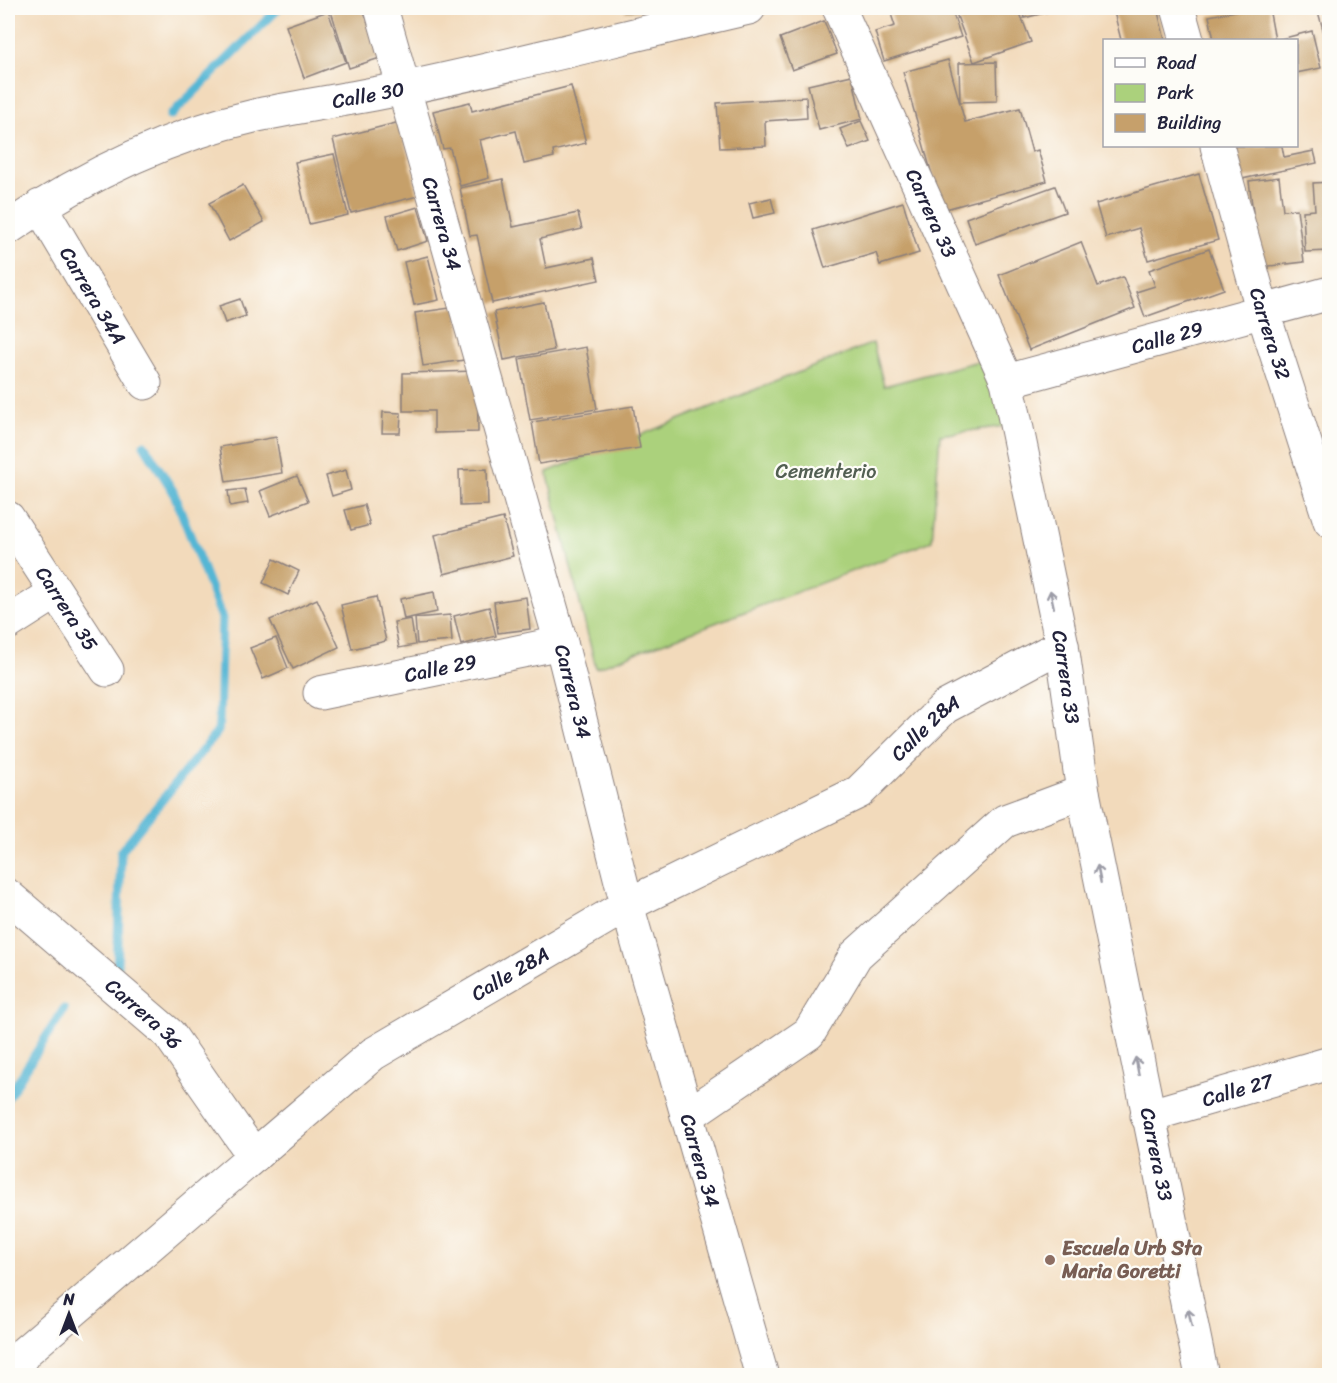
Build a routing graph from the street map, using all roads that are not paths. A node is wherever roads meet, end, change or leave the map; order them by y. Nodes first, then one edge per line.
1 (381, 8) edge
2 (749, 8) edge
3 (838, 8) edge
4 (1178, 8) edge
5 (1187, 39) edge
6 (404, 88) junction
7 (1216, 147) edge
8 (40, 206) junction
9 (8, 228) edge
10 (1329, 293) edge
11 (1263, 312) junction
12 (1007, 381) junction
13 (145, 383) dead end
14 (8, 518) edge
15 (1329, 521) edge
16 (55, 593) junction
17 (8, 623) edge
18 (561, 643) junction
19 (1062, 645) junction
20 (107, 670) dead end
21 (320, 693) dead end
22 (1083, 792) junction
23 (8, 896) edge
24 (627, 905) junction
25 (1329, 1063) edge
26 (687, 1116) junction
27 (1148, 1116) junction
28 (254, 1156) junction
29 (9, 1376) edge
30 (762, 1376) edge
31 (1202, 1376) edge

1 - 6 street, Carrera 34
2 - 6 street, Calle 30
3 - 12 street, Carrera 33
4 - 5 street
6 - 8 street, Calle 30
6 - 18 street, Carrera 34
7 - 11 street, Carrera 32
8 - 9 street, Calle 30
8 - 13 street, Carrera 34A
10 - 11 street, Calle 29
11 - 12 street, Calle 29
11 - 15 street, Carrera 32
19 -> 12 street, Carrera 33
14 - 16 street, Carrera 35
16 - 17 street
16 - 20 street, Carrera 35
18 - 21 street, Calle 29
18 - 24 street, Carrera 34
19 - 22 street, Carrera 33
19 - 24 street, Calle 28A
22 - 26 street
27 -> 22 street, Carrera 33
23 - 28 street, Carrera 36
24 - 26 street, Carrera 34
24 - 28 street, Calle 28A
25 - 27 street, Calle 27
26 - 30 street, Carrera 34
31 -> 27 street, Carrera 33
28 - 29 street, Calle 28A

